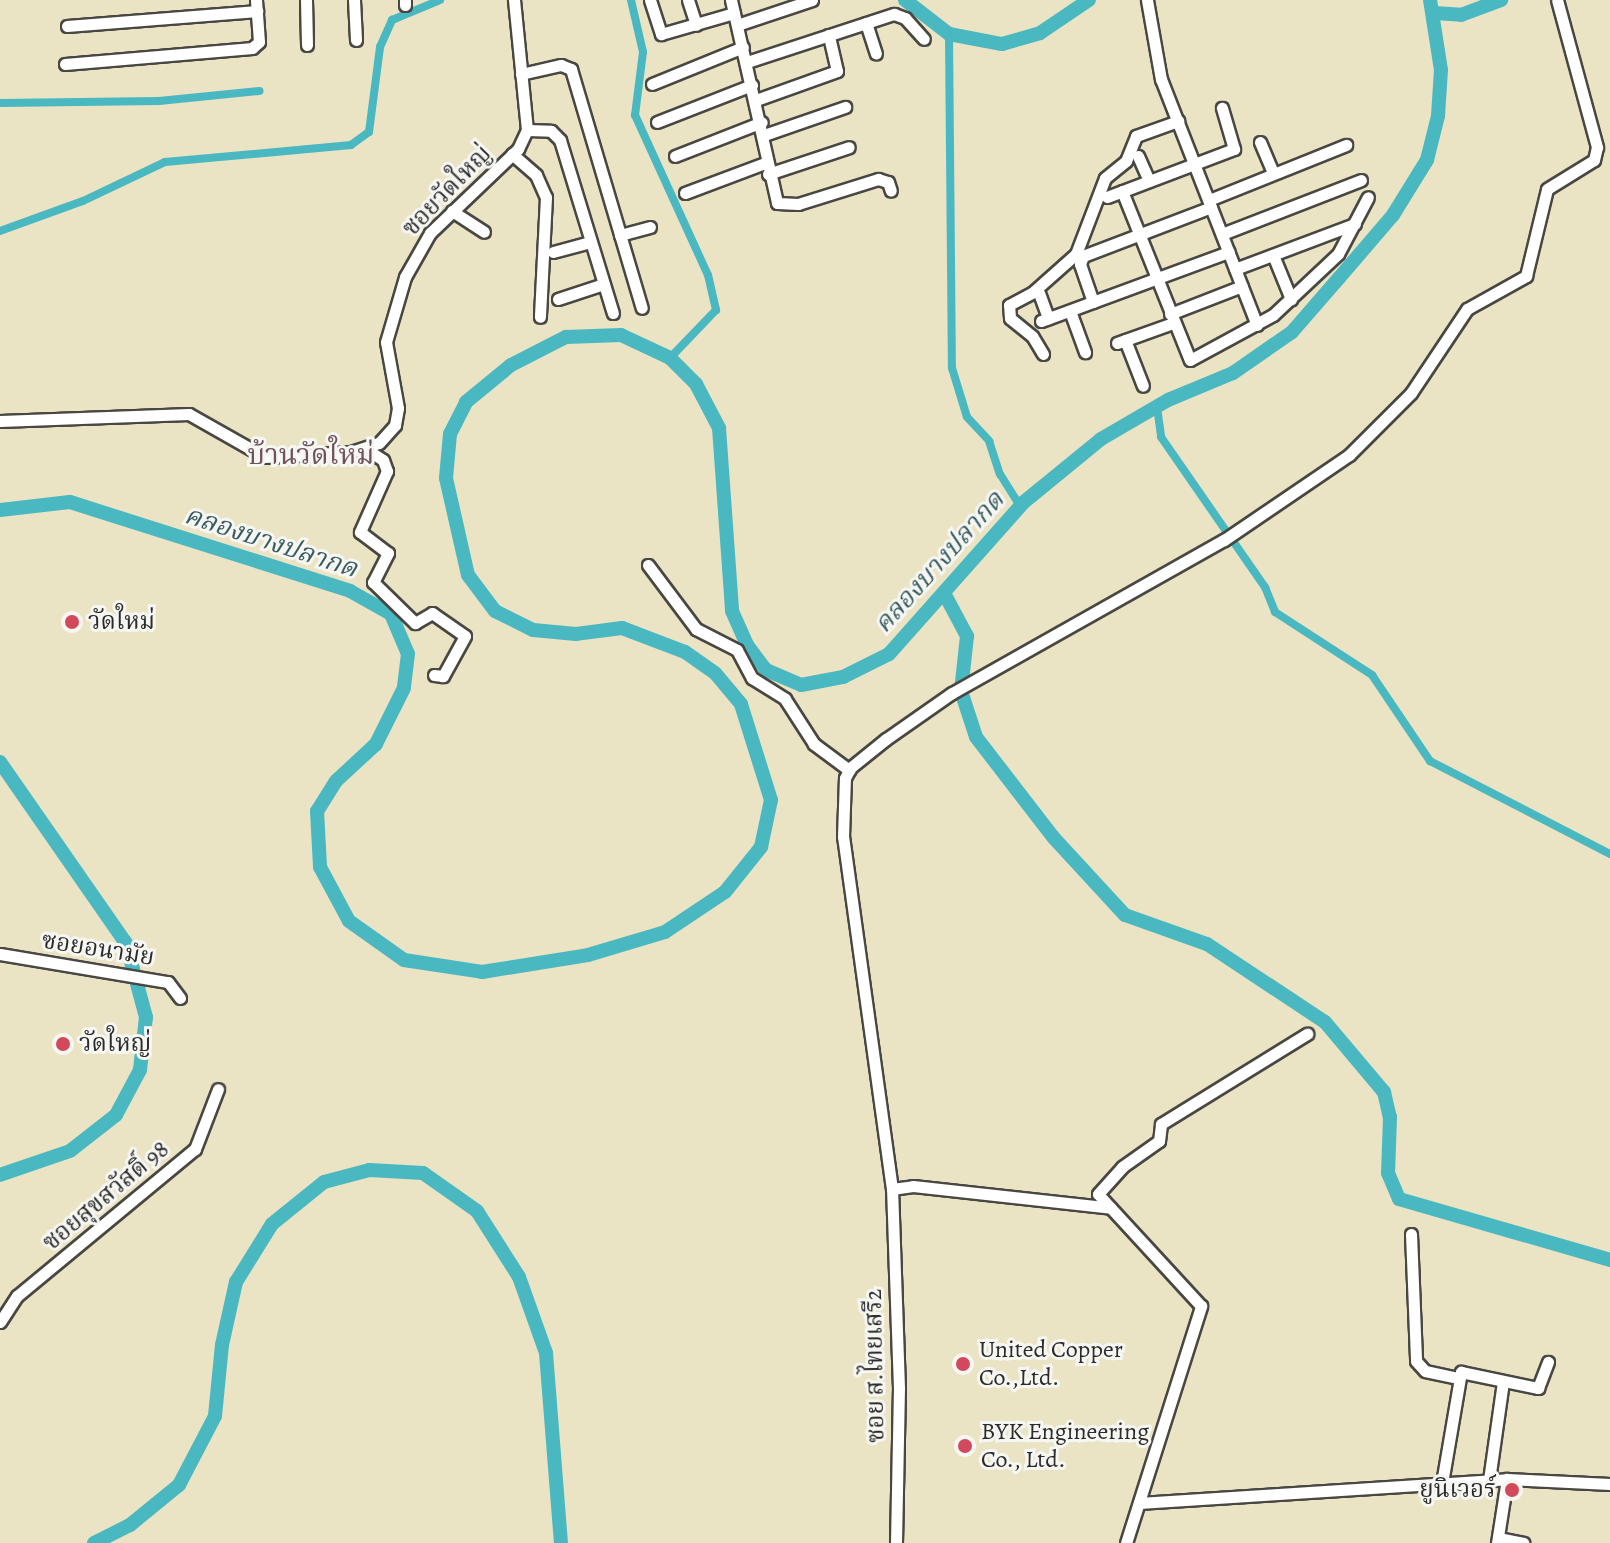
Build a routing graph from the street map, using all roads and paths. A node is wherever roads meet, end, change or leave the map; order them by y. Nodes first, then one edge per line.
1 (306, 0) edge
2 (354, 0) edge
3 (514, 0) edge
4 (650, 0) edge
5 (688, 0) edge
6 (731, 0) edge
7 (812, 0) edge
8 (1147, 0) edge
9 (1557, 0) edge
10 (256, 6) edge
11 (736, 19) junction
12 (866, 23) junction
13 (696, 25) junction
14 (67, 26) dead end
15 (829, 35) junction
16 (924, 39) dead end
17 (356, 40) dead end
18 (307, 45) dead end
19 (743, 47) junction
20 (876, 53) dead end
21 (747, 62) junction
22 (65, 64) dead end
23 (521, 74) junction
24 (652, 84) dead end
25 (752, 85) junction
26 (756, 100) junction
27 (845, 107) dead end
28 (1222, 108) dead end
29 (1178, 121) junction
30 (657, 122) dead end
31 (763, 128) junction
32 (527, 130) junction
33 (1260, 142) dead end
34 (1346, 145) dead end
35 (849, 147) dead end
36 (512, 154) junction
37 (675, 156) dead end
38 (1138, 156) dead end
39 (1195, 163) junction
40 (766, 168) junction
41 (1273, 173) junction
42 (1361, 180) dead end
43 (1149, 181) junction
44 (891, 191) dead end
45 (1122, 191) junction
46 (685, 193) dead end
47 (1107, 197) dead end
48 (1368, 197) dead end
49 (1210, 204) junction
50 (452, 211) junction
51 (1356, 224) junction
52 (650, 227) dead end
53 (484, 232) dead end
54 (1139, 234) junction
55 (1222, 234) junction
56 (620, 235) junction
57 (591, 242) junction
58 (553, 252) dead end
59 (1229, 252) junction
60 (1273, 255) junction
61 (1235, 269) junction
62 (1156, 278) junction
63 (604, 284) junction
64 (1242, 286) junction
65 (1039, 293) dead end
66 (558, 299) dead end
67 (1291, 299) junction
68 (1093, 302) junction
69 (642, 308) dead end
70 (1070, 311) junction
71 (613, 313) dead end
72 (540, 317) dead end
73 (1172, 318) junction
74 (1257, 325) junction
75 (1085, 352) dead end
76 (1043, 354) dead end
77 (1143, 386) dead end
78 (4, 421) edge
79 (366, 449) junction
80 (648, 565) dead end
81 (434, 675) dead end
82 (849, 770) junction
83 (0, 954) edge
84 (180, 998) dead end
85 (1307, 1034) dead end
86 (218, 1089) dead end
87 (892, 1189) junction
88 (1112, 1208) junction
89 (1411, 1234) dead end
90 (0, 1322) edge
91 (1548, 1362) dead end
92 (1457, 1378) junction
93 (1503, 1382) junction
94 (1507, 1479) junction
95 (1489, 1480) junction
96 (1442, 1483) junction
97 (1610, 1484) edge
98 (1139, 1503) junction
99 (1498, 1540) edge
100 (896, 1543) edge
101 (1126, 1543) edge
102 (1524, 1543) edge

1 - 18 street
2 - 17 street
3 - 23 street
4 - 13 street
5 - 13 street
6 - 11 street
7 - 11 street
8 - 29 street
9 - 82 street
10 - 14 street
10 - 22 street
11 - 13 street
11 - 19 street
12 - 15 street
12 - 16 street
12 - 20 street
15 - 21 street
15 - 26 street
19 - 21 street
19 - 24 street
21 - 25 street
23 - 32 street
23 - 56 street
25 - 26 street
25 - 30 street
26 - 31 street
27 - 31 street
28 - 39 street
29 - 39 street
29 - 76 street
31 - 37 street
31 - 40 street
32 - 36 street, ซอยวัดใหญ่
32 - 57 street
33 - 41 street
34 - 41 street
35 - 40 street
36 - 50 street, ซอยวัดใหญ่
36 - 72 street
38 - 43 street
39 - 43 street
39 - 49 street
40 - 44 street
40 - 46 street
41 - 49 street
42 - 55 street
43 - 45 street
45 - 47 street
45 - 54 street
48 - 51 street
49 - 54 street
49 - 55 street
50 - 53 street
50 - 79 street, ซอยวัดใหญ่
51 - 60 street
51 - 67 street
52 - 56 street
54 - 62 street
54 - 68 street
55 - 59 street
56 - 69 street
57 - 58 street
57 - 63 street
59 - 61 street
59 - 62 street
60 - 61 street
60 - 67 street
61 - 64 street
62 - 68 street
62 - 73 street
63 - 66 street
63 - 71 street
64 - 73 street
64 - 74 street
65 - 70 street
67 - 74 street
68 - 70 street
70 - 75 street
73 - 74 street
73 - 77 street
78 - 79 street
79 - 81 street
80 - 82 street
82 - 87 street, ซอย ส.ไทยเสรี2
83 - 84 street, ซอยอนามัย
85 - 88 street
86 - 90 street, ซอยสุขสวัสดิ์ 98
87 - 88 street
87 - 100 street, ซอย ส.ไทยเสรี2
88 - 98 street
89 - 92 street
91 - 93 street
92 - 93 street
92 - 96 street
93 - 95 street
94 - 95 street
94 - 97 street
94 - 99 street
95 - 96 street
96 - 98 street
98 - 101 street
99 - 102 street

